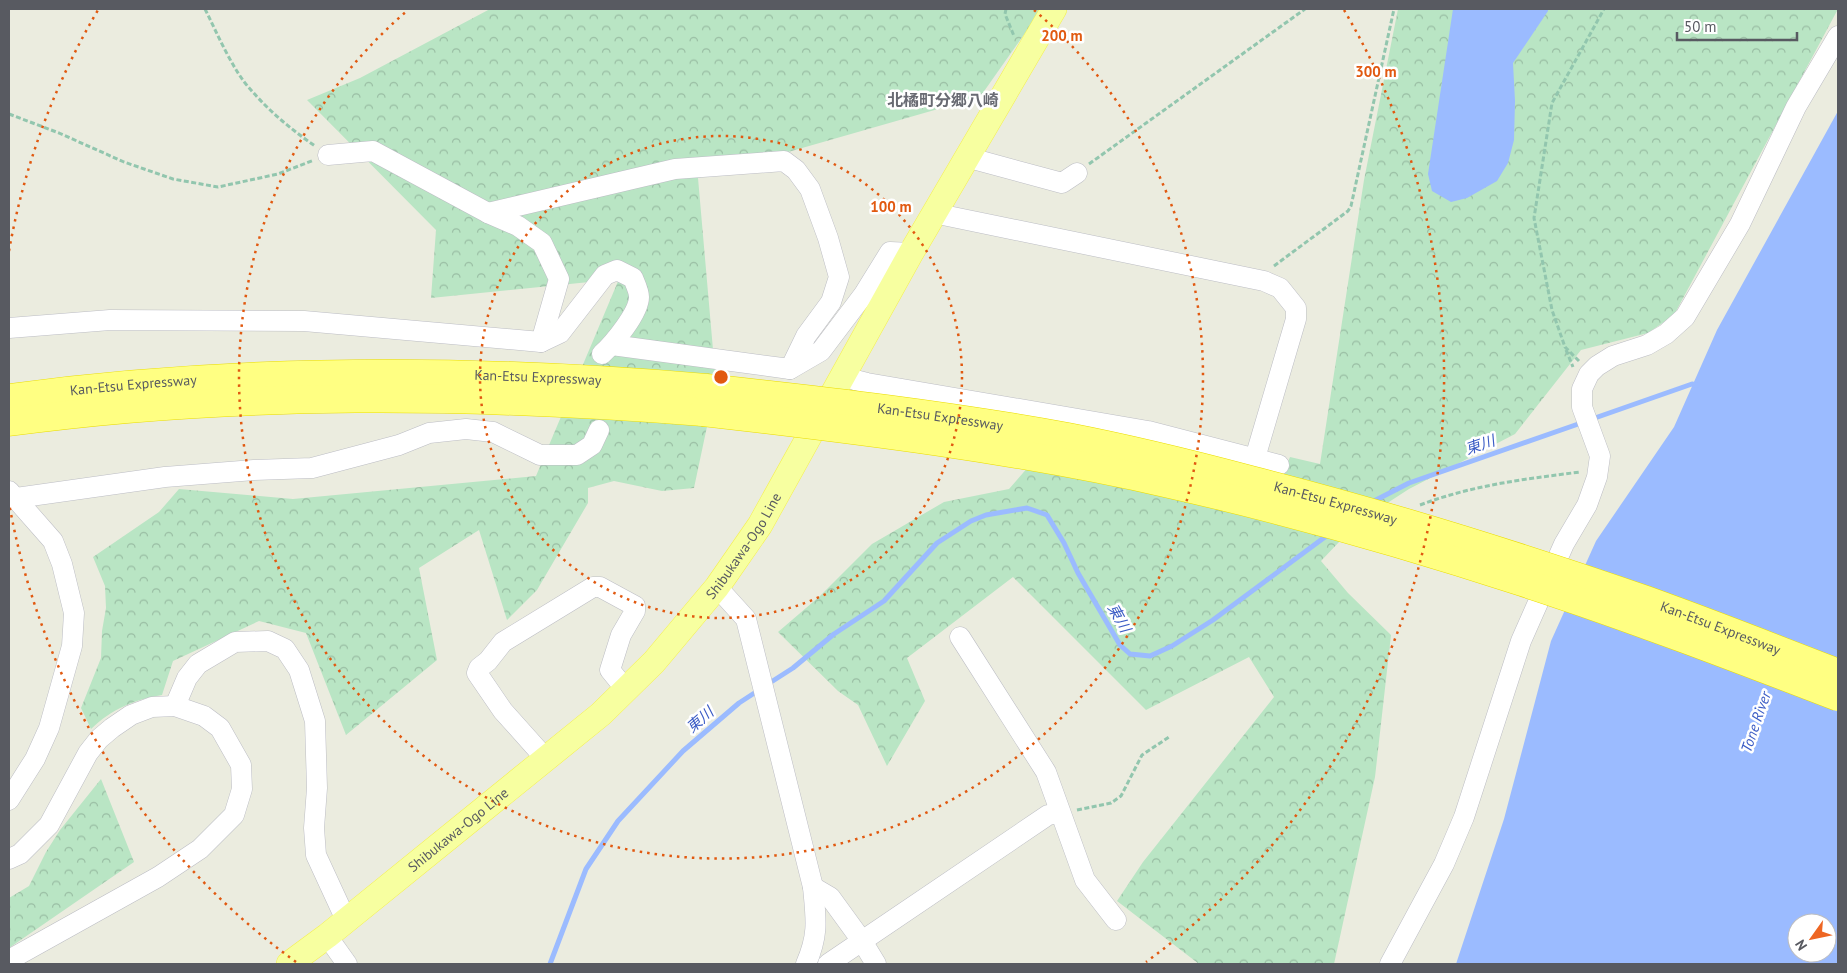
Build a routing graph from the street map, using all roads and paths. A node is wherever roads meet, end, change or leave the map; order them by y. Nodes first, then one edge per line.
1 (205, 9) edge
2 (1054, 9) edge
3 (1305, 9) edge
4 (1394, 9) edge
5 (1604, 9) edge
6 (1838, 36) edge
7 (9, 114) edge
8 (328, 155) junction
9 (969, 155) junction
10 (1077, 173) joint
11 (488, 213) junction
12 (943, 215) dead end
13 (911, 253) junction
14 (1264, 281) junction
15 (9, 328) edge
16 (541, 342) junction
17 (790, 368) junction
18 (1594, 369) junction
19 (844, 374) junction
20 (9, 398) edge
21 (705, 400) junction
22 (9, 422) edge
23 (599, 430) dead end
24 (1255, 458) junction
25 (1279, 465) dead end
26 (1598, 470) junction
27 (11, 496) edge
28 (1416, 507) dead end
29 (717, 588) junction
30 (960, 637) dead end
31 (1838, 673) edge
32 (626, 691) junction
33 (1838, 697) edge
34 (175, 706) junction
35 (1168, 737) dead end
36 (545, 758) junction
37 (9, 800) edge
38 (1060, 813) junction
39 (9, 859) edge
40 (813, 888) junction
41 (1116, 920) dead end
42 (337, 928) junction
43 (862, 941) junction
44 (9, 960) edge
45 (289, 964) edge
46 (347, 964) edge
47 (806, 964) edge
48 (828, 964) edge
49 (876, 964) edge
50 (1390, 964) edge

1 - 8 path
2 - 9 main road, Shibukawa-Ogo Line
3 - 10 path
4 - 14 path
5 - 18 path
6 - 18 street
7 - 8 path
8 - 11 street
9 - 10 street
9 - 13 main road, Shibukawa-Ogo Line
11 - 16 street
11 - 17 street
12 - 14 street
13 - 17 street
13 - 19 main road, Shibukawa-Ogo Line
14 - 24 street
15 - 16 street
16 - 17 street
18 - 26 street
19 - 24 street
19 - 29 main road, Shibukawa-Ogo Line
20 - 21 highway, Kan-Etsu Expressway
21 - 22 highway, Kan-Etsu Expressway
21 - 31 highway, Kan-Etsu Expressway, bridge
21 - 33 highway, Kan-Etsu Expressway, bridge
23 - 27 street
24 - 25 street
26 - 28 path
26 - 50 street
27 - 37 street
29 - 32 main road, Shibukawa-Ogo Line
29 - 40 street
30 - 38 street
32 - 36 main road, Shibukawa-Ogo Line
32 - 36 street
34 - 39 street
34 - 42 street
34 - 44 street
35 - 38 path
36 - 42 main road, Shibukawa-Ogo Line
38 - 41 street
38 - 43 street
40 - 43 street
40 - 47 street
42 - 45 main road, Shibukawa-Ogo Line
42 - 46 street
43 - 48 street
43 - 49 street

